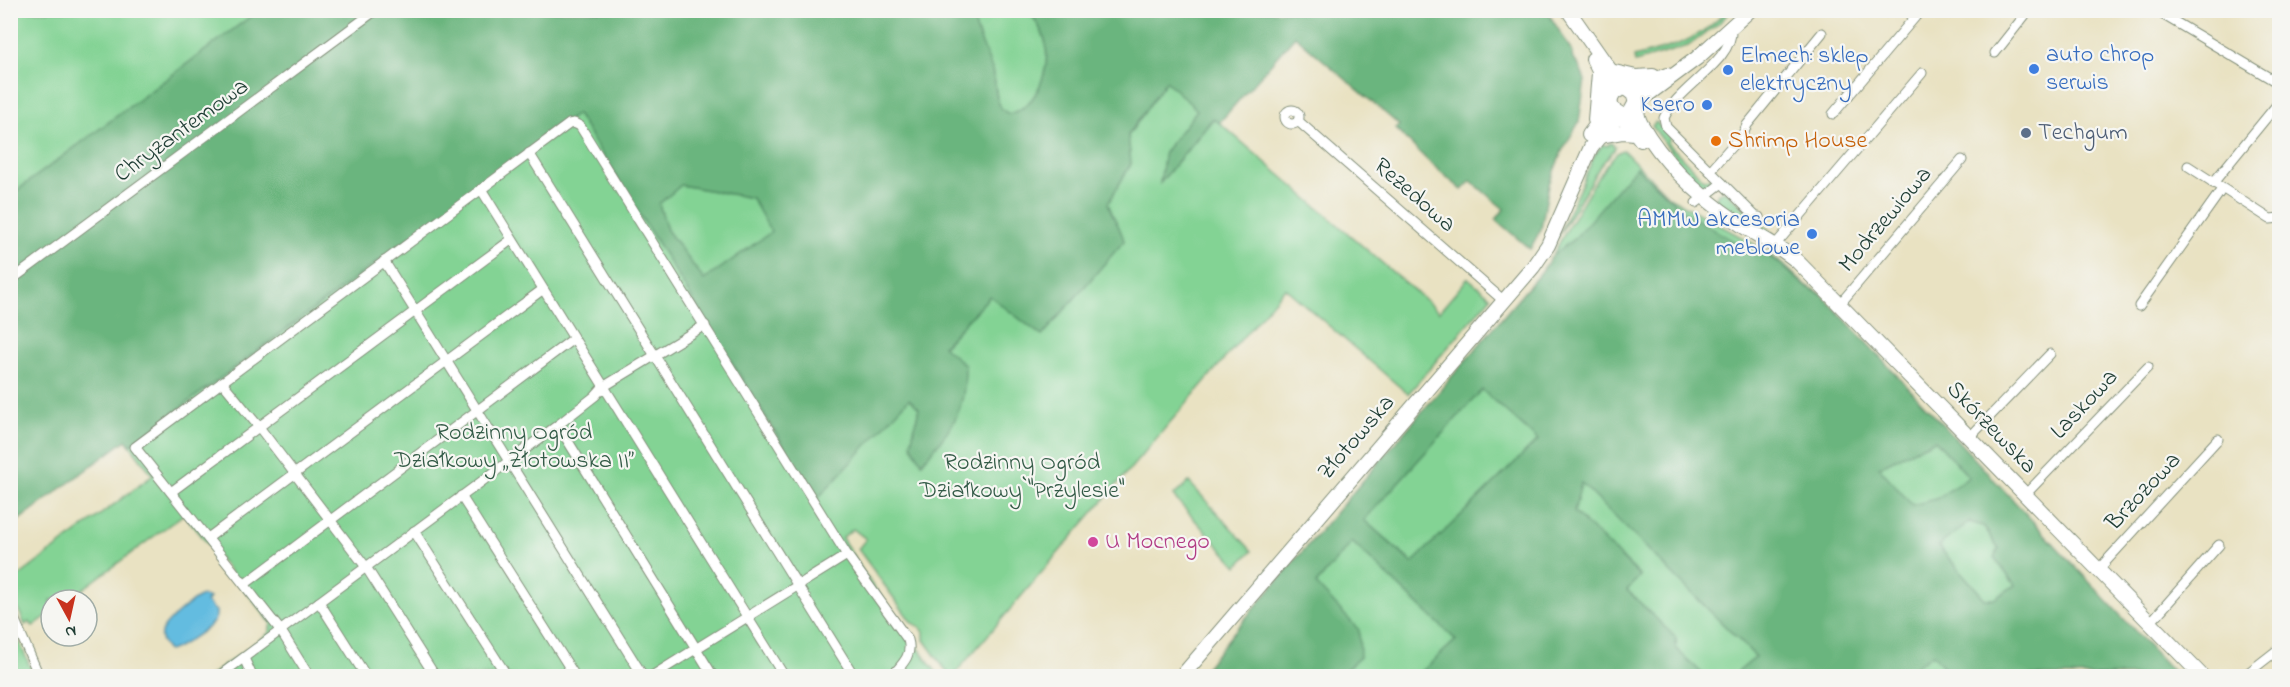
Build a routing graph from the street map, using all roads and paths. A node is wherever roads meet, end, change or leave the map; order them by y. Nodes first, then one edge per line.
1 (376, 10) edge
2 (1563, 10) edge
3 (1568, 10) edge
4 (1750, 10) edge
5 (1921, 10) edge
6 (2030, 10) edge
7 (2155, 10) edge
8 (1731, 29) junction
9 (1822, 33) dead end
10 (1995, 53) dead end
11 (1605, 70) junction
12 (1678, 70) junction
13 (1922, 73) dead end
14 (2280, 84) edge
15 (1626, 89) junction
16 (1644, 98) junction
17 (1610, 99) junction
18 (2280, 101) edge
19 (1833, 114) dead end
20 (1622, 115) junction
21 (1298, 121) dead end
22 (1639, 130) junction
23 (1597, 132) junction
24 (529, 153) junction
25 (1962, 160) dead end
26 (2188, 166) dead end
27 (1710, 171) junction
28 (1722, 183) junction
29 (2218, 186) junction
30 (481, 189) junction
31 (1700, 200) junction
32 (1759, 217) dead end
33 (2280, 218) edge
34 (511, 240) junction
35 (1776, 244) junction
36 (384, 261) junction
37 (10, 281) edge
38 (542, 290) junction
39 (1504, 301) junction
40 (1839, 305) junction
41 (2139, 306) dead end
42 (416, 310) junction
43 (705, 326) junction
44 (573, 339) junction
45 (2050, 354) dead end
46 (655, 356) junction
47 (447, 360) junction
48 (2148, 367) dead end
49 (222, 382) junction
50 (603, 387) junction
51 (477, 409) junction
52 (558, 425) junction
53 (259, 427) junction
54 (1969, 438) junction
55 (2218, 440) dead end
56 (509, 460) junction
57 (294, 473) junction
58 (171, 492) junction
59 (2025, 495) junction
60 (461, 496) junction
61 (330, 519) junction
62 (414, 531) junction
63 (208, 538) junction
64 (2219, 545) dead end
65 (847, 555) junction
66 (366, 567) junction
67 (2098, 570) junction
68 (244, 584) junction
69 (797, 585) junction
70 (320, 602) junction
71 (10, 609) edge
72 (746, 616) junction
73 (2150, 623) junction
74 (280, 631) junction
75 (695, 648) junction
76 (2280, 648) edge
77 (244, 658) junction
78 (39, 676) edge
79 (219, 676) edge
80 (252, 676) edge
81 (309, 676) edge
82 (366, 676) edge
83 (435, 676) edge
84 (507, 676) edge
85 (575, 676) edge
86 (643, 676) edge
87 (652, 676) edge
88 (713, 676) edge
89 (784, 676) edge
90 (854, 676) edge
91 (892, 676) edge
92 (1182, 676) edge
93 (2202, 676) edge
94 (2244, 676) edge

1 - 37 street, Chryzantemowa
2 - 11 street
3 - 11 street
4 - 8 street, Złotowska
5 - 19 street
6 - 10 street
7 - 14 street
8 - 12 street, Złotowska
8 - 27 street
9 - 27 street
11 - 12 street
11 - 15 street, Skórzewska
11 - 17 street, Skórzewska
11 - 23 street
12 - 15 street
12 - 16 street, Złotowska
13 - 35 street
15 - 16 street, Skórzewska
15 - 17 street
16 - 20 street, Złotowska
16 - 22 street
16 - 22 street, Skórzewska
17 - 20 street, Skórzewska
17 - 23 street, Złotowska
18 - 29 street
20 - 22 street, Skórzewska
20 - 23 street, Złotowska
21 - 39 street, Rezedowa
22 - 23 street
22 - 31 street, Skórzewska
23 - 39 street, Złotowska
24 - 30 street
24 - 43 street
24 - 46 street
25 - 40 street, Modrzewiowa
26 - 29 street
27 - 28 street
28 - 31 street
28 - 32 street
29 - 33 street
29 - 41 street
30 - 34 street
30 - 36 street
31 - 35 street, Skórzewska
34 - 38 street
34 - 42 street
35 - 40 street, Skórzewska
36 - 42 street
36 - 49 street
38 - 44 street
38 - 47 street
39 - 92 street, Złotowska
40 - 54 street, Skórzewska
42 - 47 street
42 - 53 street
43 - 46 street
43 - 65 street
44 - 50 street
44 - 51 street
45 - 54 street
46 - 50 street
46 - 69 street
47 - 51 street
47 - 57 street
48 - 59 street, Laskowa
49 - 53 street
49 - 58 street
50 - 52 street
50 - 72 street
51 - 56 street
51 - 61 street
52 - 56 street
52 - 75 street
53 - 57 street
53 - 58 street
54 - 59 street, Skórzewska
55 - 67 street, Brzozowa
56 - 60 street
56 - 86 street
57 - 61 street
57 - 63 street
58 - 63 street
59 - 67 street, Skórzewska
60 - 62 street
60 - 85 street
61 - 66 street
61 - 68 street
62 - 66 street
62 - 84 street
63 - 68 street
64 - 73 street
65 - 69 street
65 - 91 street
66 - 70 street
66 - 83 street
67 - 73 street, Skórzewska
68 - 74 street
69 - 72 street
69 - 90 street
70 - 74 street
70 - 82 street
71 - 78 street
72 - 75 street
72 - 89 street
73 - 93 street, Skórzewska
74 - 77 street
74 - 81 street
75 - 87 street
75 - 88 street
76 - 94 street
77 - 79 street
77 - 80 street

